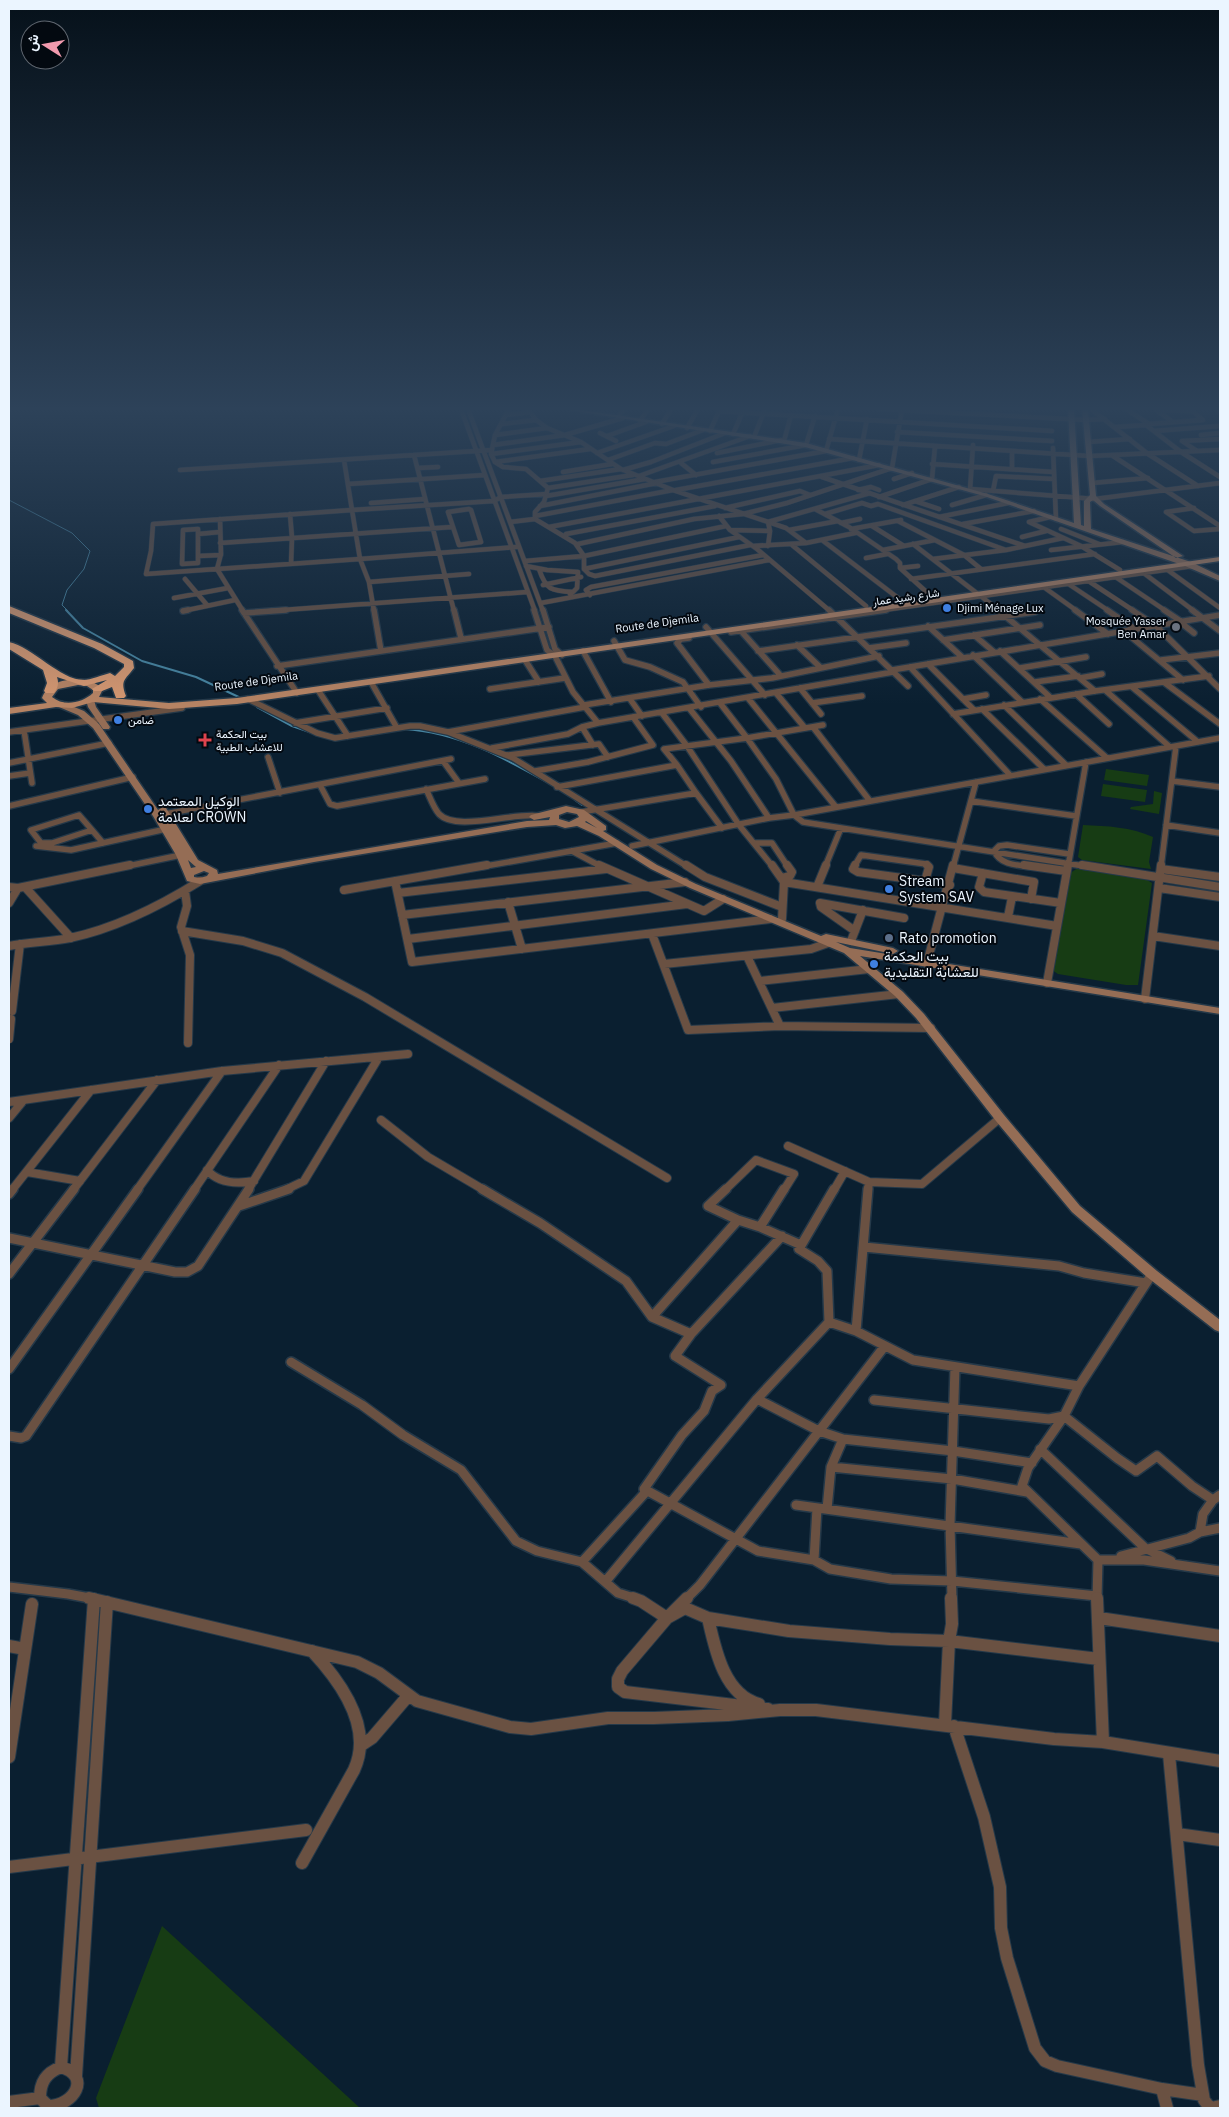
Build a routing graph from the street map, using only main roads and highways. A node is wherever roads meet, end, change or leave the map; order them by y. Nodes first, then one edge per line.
1 (1220, 558) edge
2 (1189, 563) junction
3 (977, 594) junction
4 (904, 602) junction
5 (9, 609) edge
6 (833, 614) junction
7 (9, 616) edge
8 (615, 644) junction
9 (9, 645) edge
10 (554, 652) junction
11 (48, 668) junction
12 (118, 679) junction
13 (81, 682) junction
14 (295, 690) junction
15 (48, 693) junction
16 (94, 695) junction
17 (120, 696) junction
18 (59, 705) junction
19 (9, 707) edge
20 (9, 711) edge

1 - 2 main road, Route de Djemila
2 - 3 main road
2 - 3 main road, Route de Djemila
3 - 4 main road
3 - 4 main road, Route de Djemila
4 - 6 main road
4 - 6 main road, Route de Djemila
5 - 12 highway
6 - 8 main road, Route de Djemila
7 - 13 highway
8 - 10 main road, Route de Djemila
8 - 10 main road
9 - 11 highway
10 - 14 main road, Route de Djemila
10 - 14 main road
11 - 13 highway
11 - 15 highway
12 - 16 highway
12 - 17 highway
13 - 15 main road
13 - 16 main road
14 - 16 main road
14 - 17 main road, Route de Djemila
15 - 18 main road
15 - 19 main road
16 - 17 main road, Route de Djemila
16 - 18 main road
18 - 20 main road

